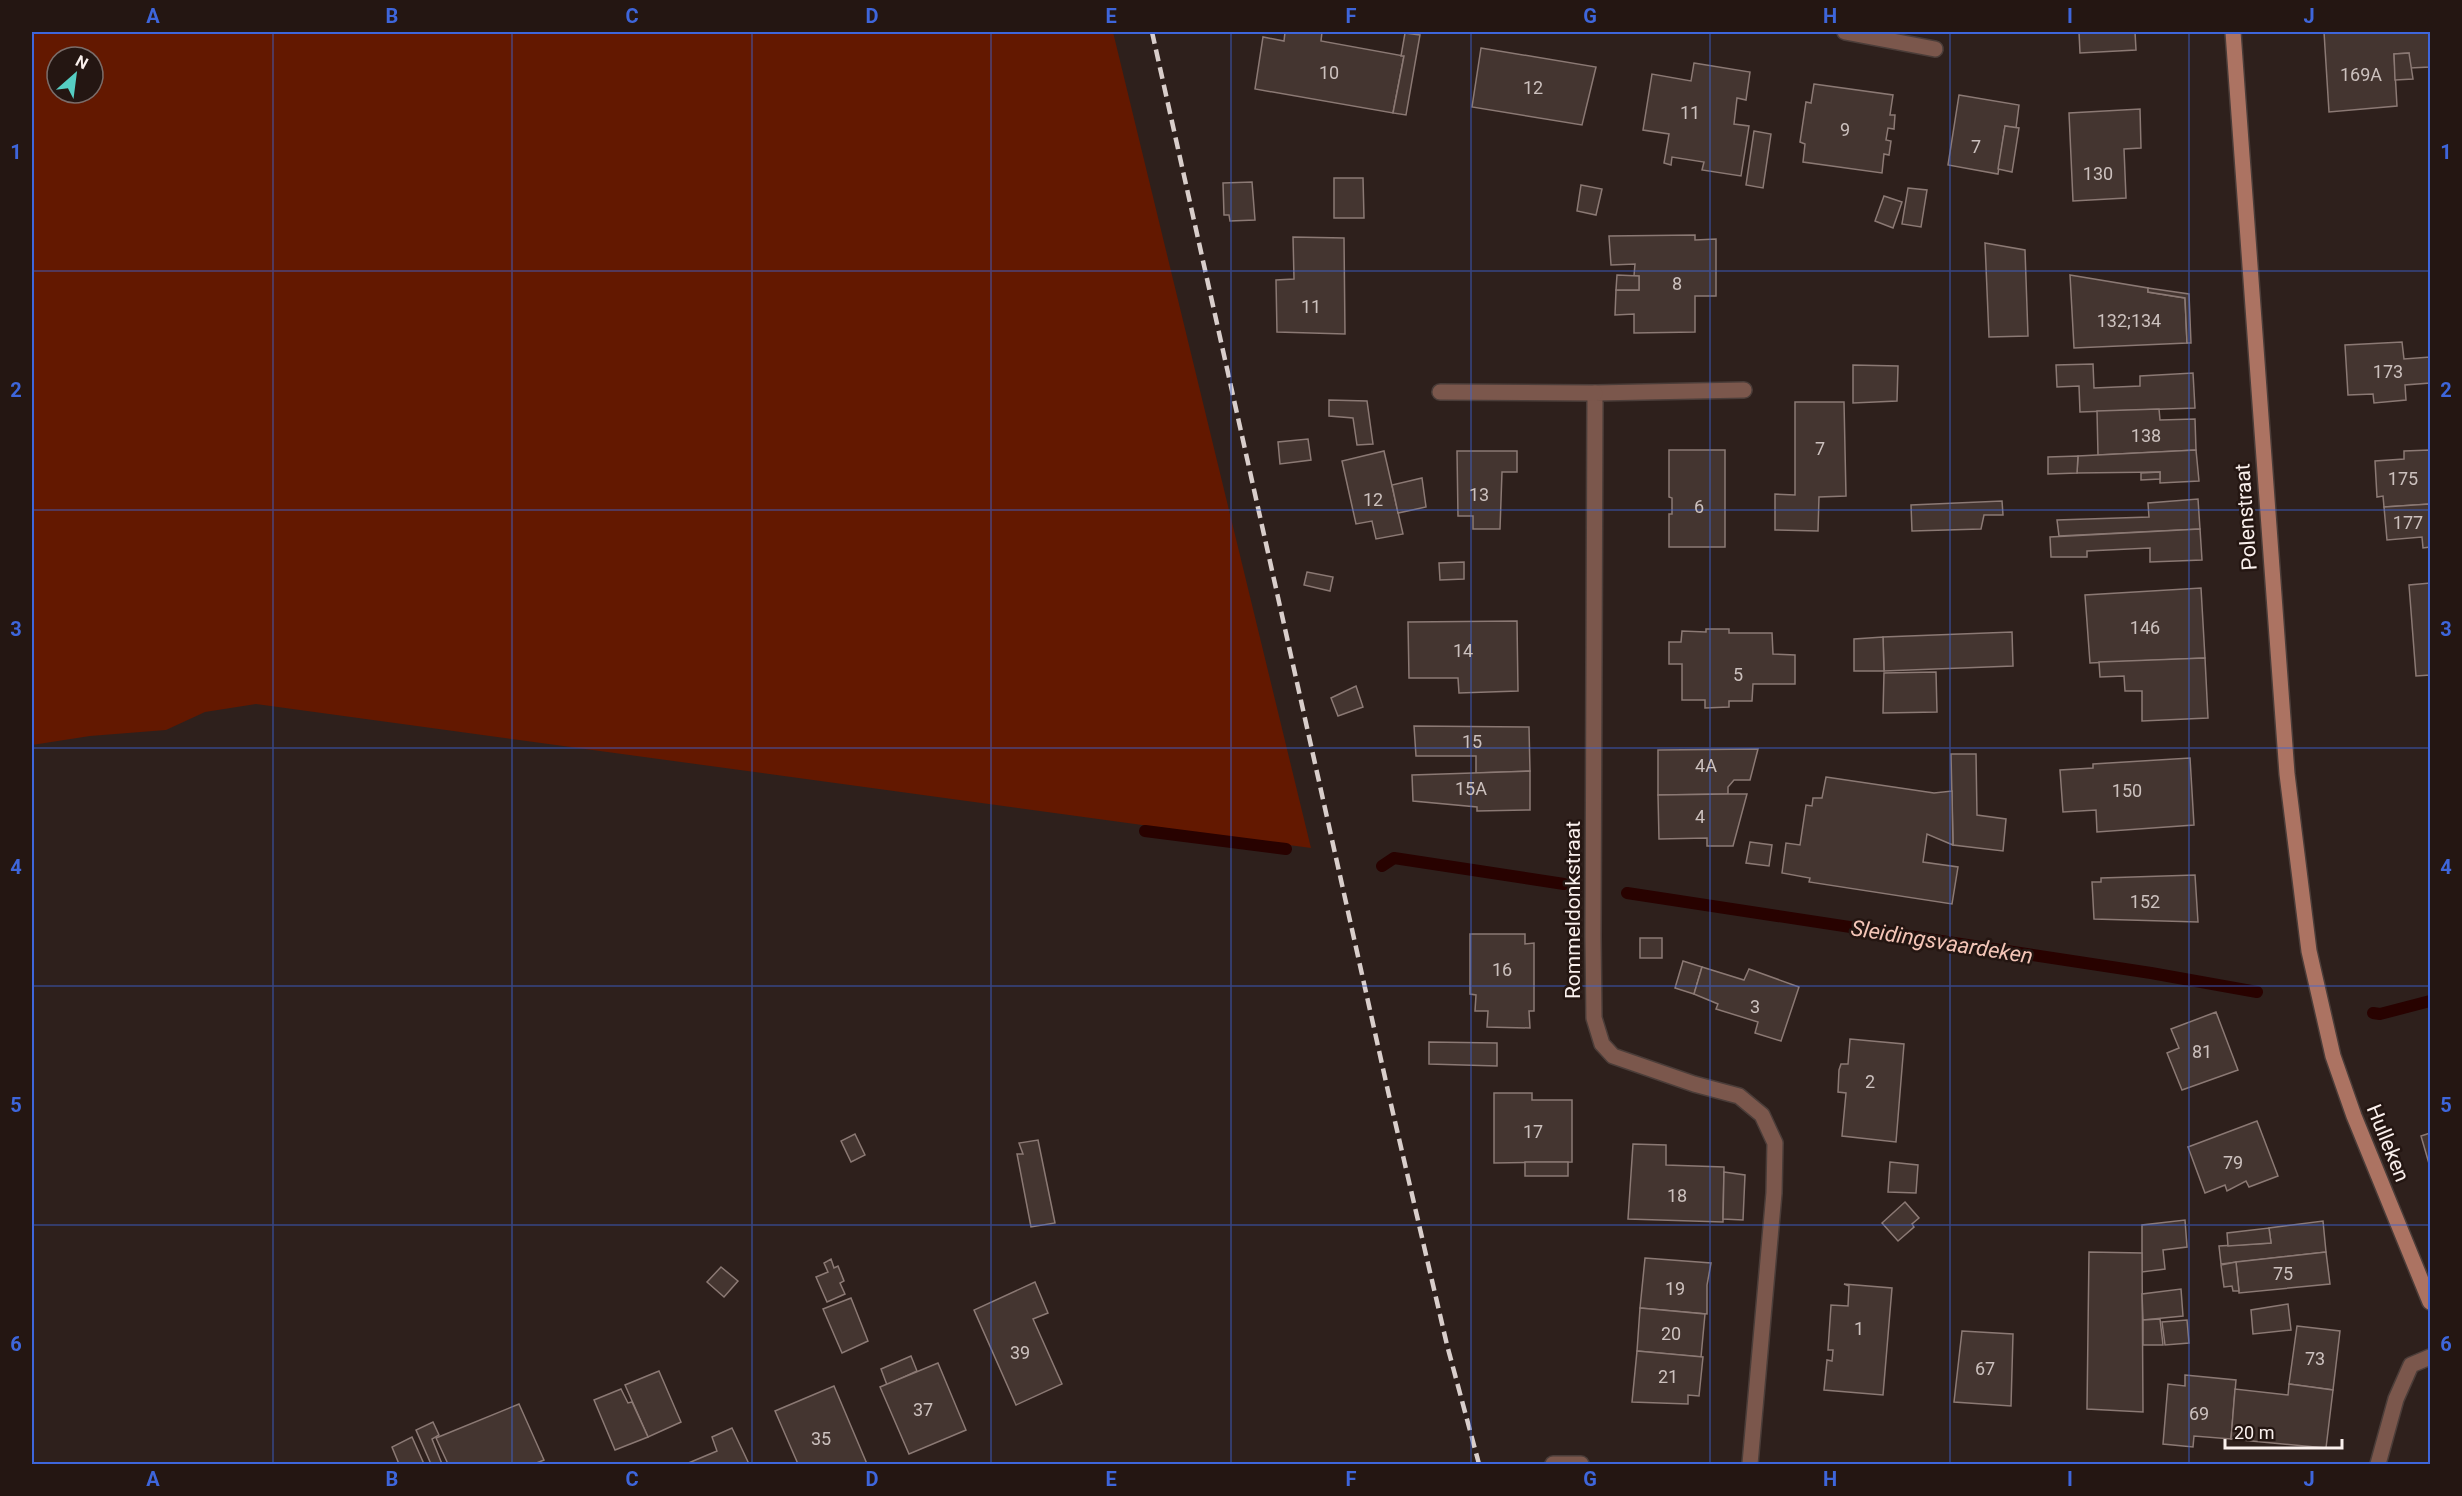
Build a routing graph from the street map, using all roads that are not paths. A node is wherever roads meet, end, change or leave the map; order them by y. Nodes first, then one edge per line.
1 (1845, 32) edge
2 (2232, 32) edge
3 (1935, 49) dead end
4 (1744, 390) dead end
5 (1440, 392) dead end
6 (1595, 393) junction
7 (2319, 996) joint
8 (2430, 1302) edge
9 (2430, 1357) edge
10 (1553, 1464) edge
11 (1581, 1464) edge
12 (1750, 1464) edge
13 (2378, 1464) edge

1 - 3 street
2 - 7 main road, Polenstraat
4 - 6 street
5 - 6 street
6 - 12 street, Rommeldonkstraat
7 - 8 main road, Hulleken
9 - 13 street
10 - 11 street

